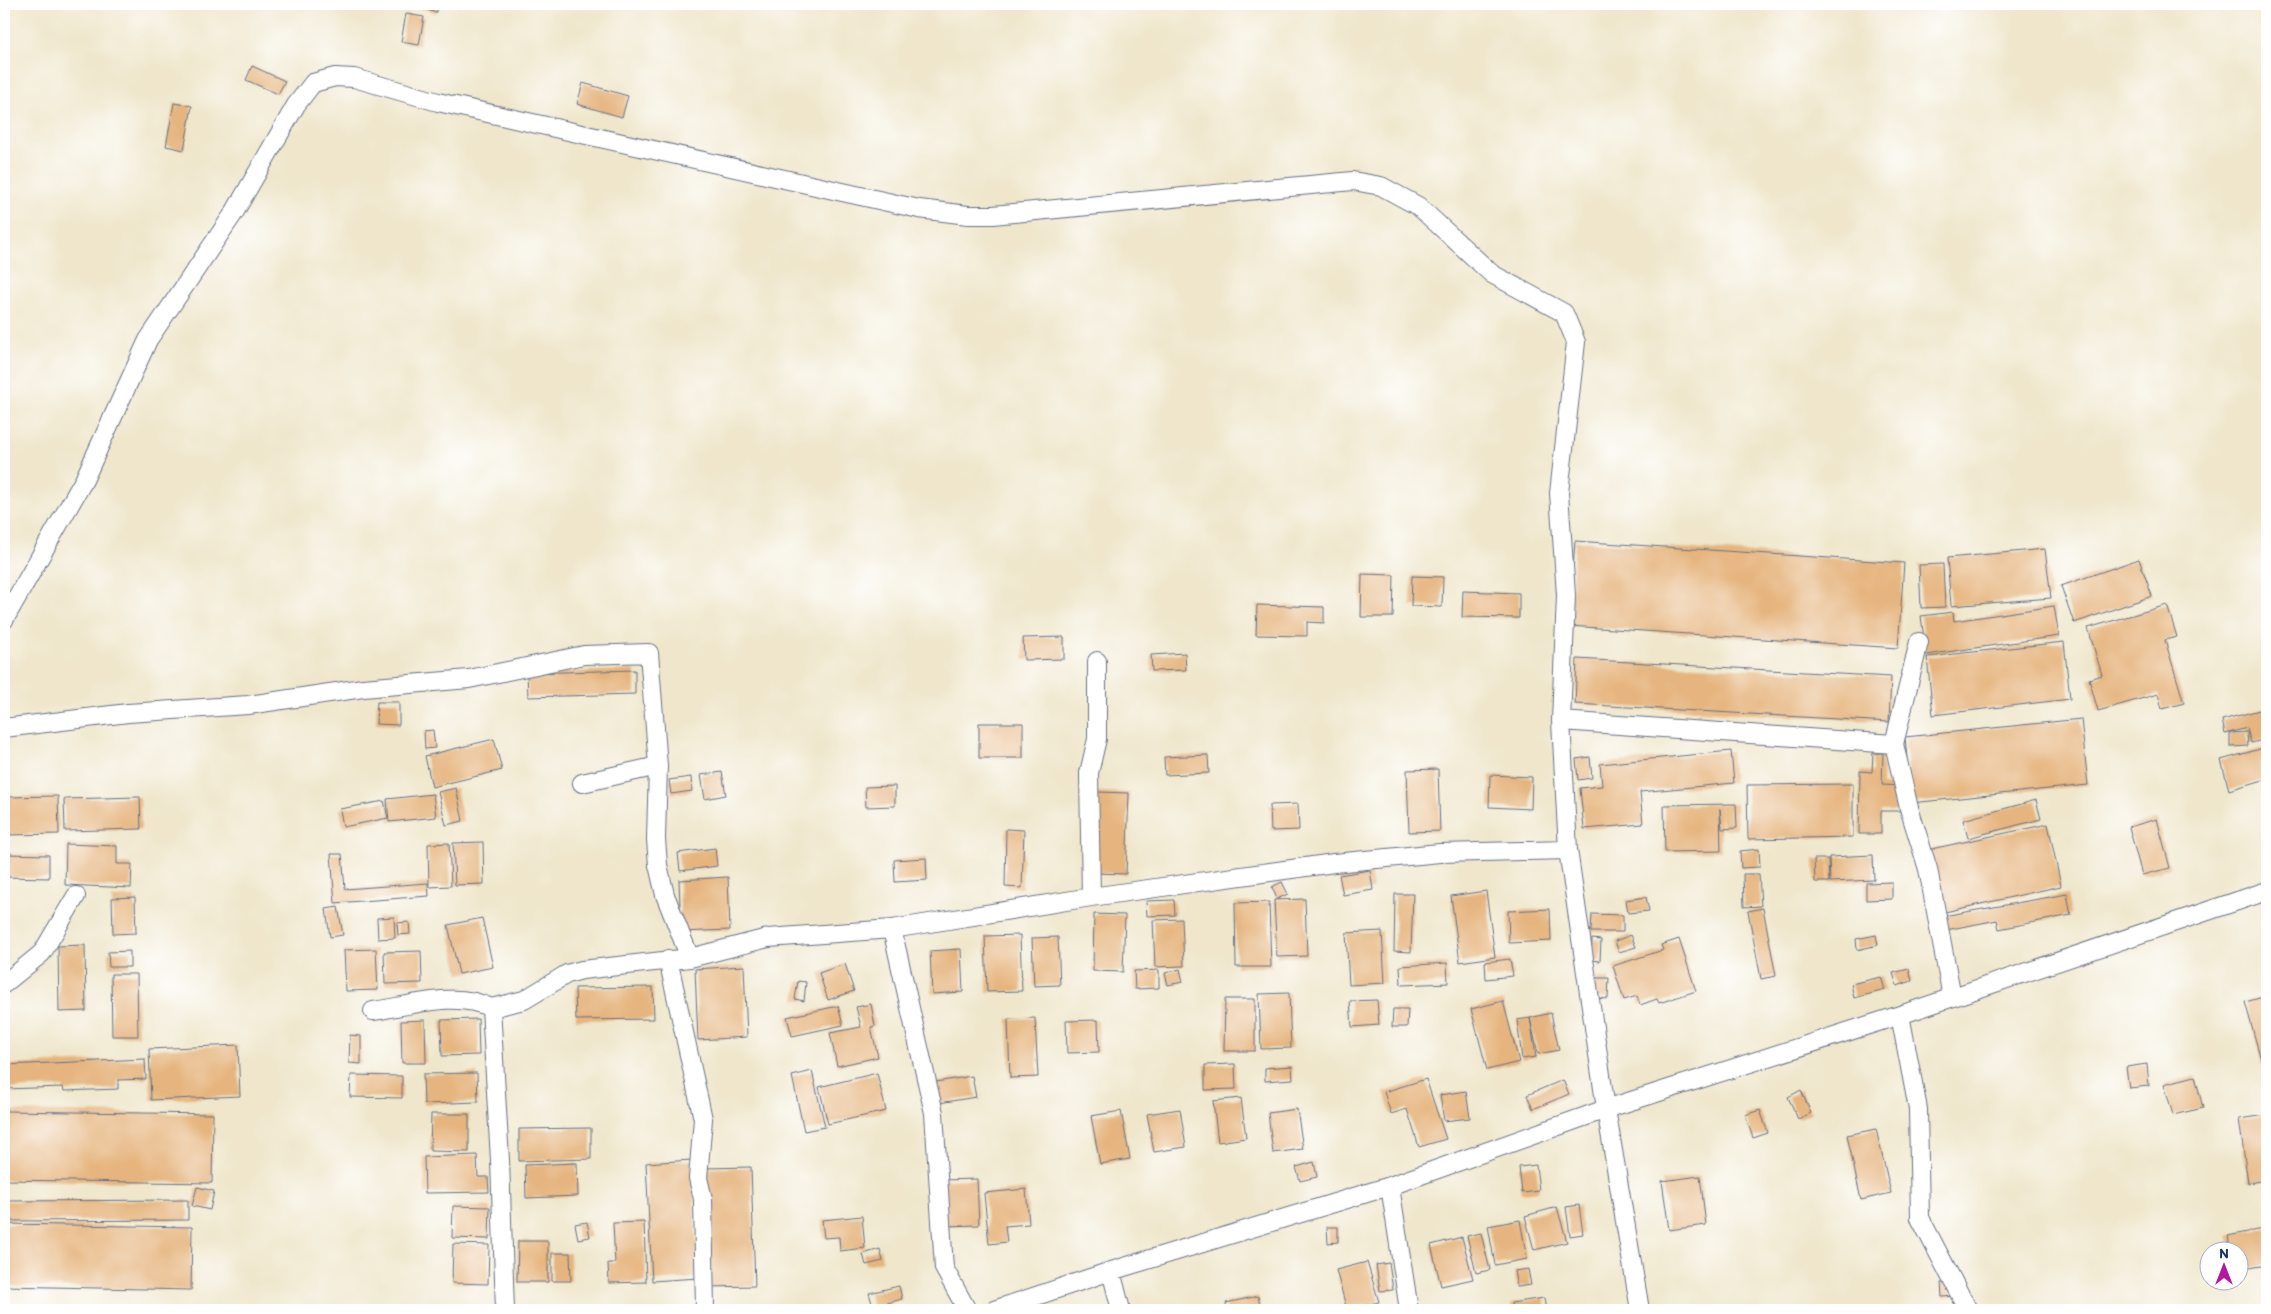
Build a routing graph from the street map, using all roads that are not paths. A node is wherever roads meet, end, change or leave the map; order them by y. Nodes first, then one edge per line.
1 (4, 620) edge
2 (1919, 642) dead end
3 (1098, 661) dead end
4 (1561, 721) junction
5 (4, 728) edge
6 (1894, 744) junction
7 (658, 766) junction
8 (582, 783) dead end
9 (1568, 850) junction
10 (2267, 891) edge
11 (76, 896) dead end
12 (1091, 897) junction
13 (892, 929) junction
14 (690, 958) junction
15 (668, 959) junction
16 (4, 984) edge
17 (1952, 997) junction
18 (491, 1008) junction
19 (373, 1011) dead end
20 (1900, 1015) junction
21 (1606, 1109) junction
22 (1390, 1186) junction
23 (1111, 1271) junction
24 (505, 1310) edge
25 (705, 1310) edge
26 (967, 1310) edge
27 (994, 1310) edge
28 (1121, 1310) edge
29 (1409, 1310) edge
30 (1640, 1310) edge
31 (1968, 1310) edge

1 - 4 street
2 - 6 street
3 - 12 street
4 - 6 street
4 - 9 street
5 - 7 street
6 - 17 street
7 - 8 street
7 - 14 street
9 - 12 street
9 - 21 street
10 - 17 street
11 - 16 street
12 - 13 street
13 - 14 street
13 - 26 street
14 - 15 street
15 - 18 street
15 - 25 street
17 - 20 street
18 - 19 street
18 - 24 street
20 - 21 street
20 - 31 street
21 - 22 street
21 - 30 street
22 - 23 street
22 - 29 street
23 - 27 street
23 - 28 street

